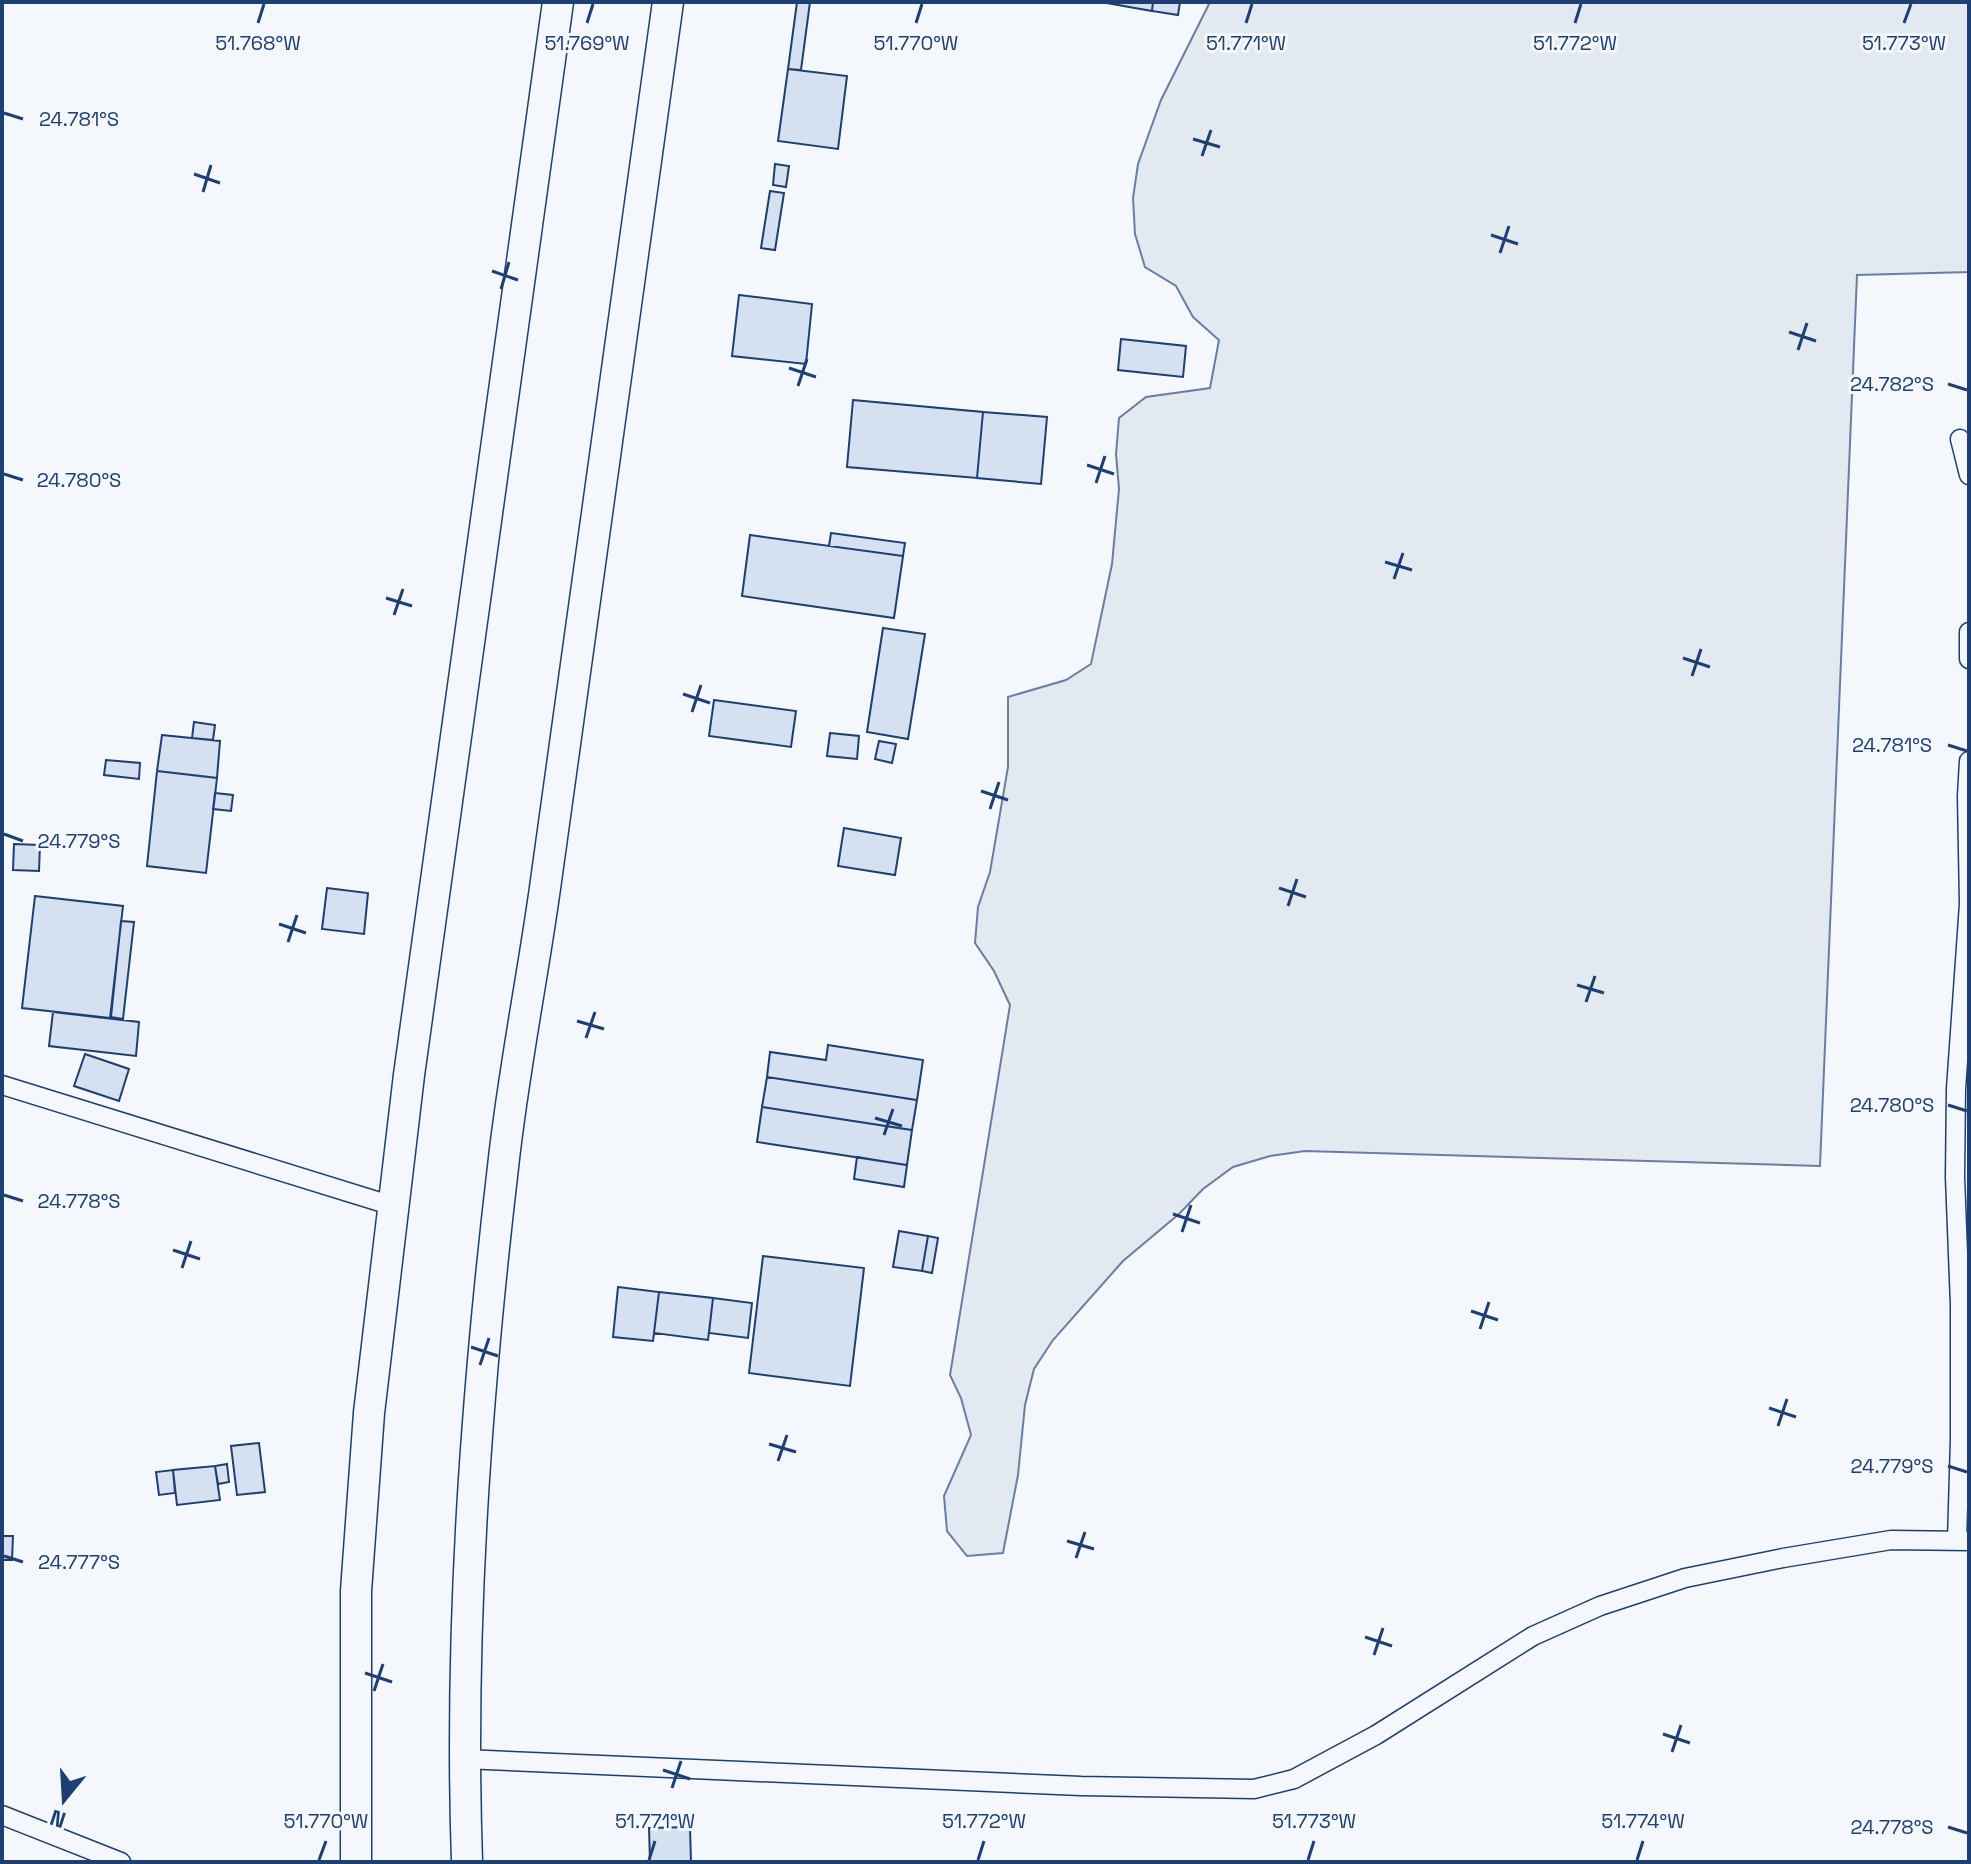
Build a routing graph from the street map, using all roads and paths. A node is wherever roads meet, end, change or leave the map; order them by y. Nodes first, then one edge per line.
1 (558, 2) edge
2 (668, 2) edge
3 (1960, 439) dead end
4 (1969, 475) edge
5 (1969, 632) edge
6 (1969, 659) edge
7 (1969, 761) edge
8 (2, 1085) edge
9 (393, 1206) junction
10 (1963, 1541) edge
11 (464, 1759) junction
12 (2, 1815) edge
13 (121, 1862) edge
14 (356, 1862) edge
15 (467, 1862) edge

1 - 9 highway
2 - 11 highway
3 - 4 street
5 - 6 street
7 - 10 street
8 - 9 street
9 - 14 highway
10 - 11 street
11 - 15 highway
12 - 13 street

